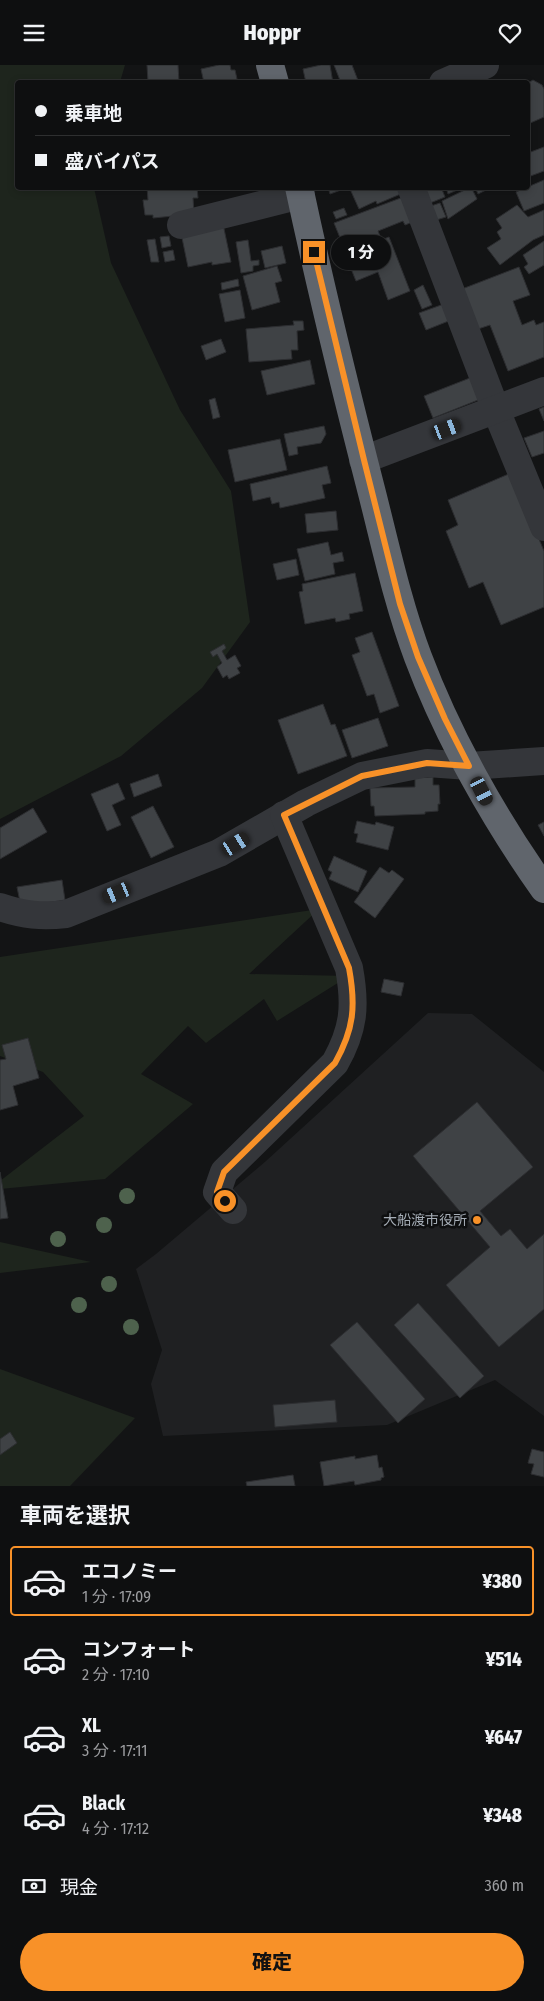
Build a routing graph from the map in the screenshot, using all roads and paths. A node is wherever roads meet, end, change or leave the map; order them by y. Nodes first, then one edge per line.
1 (270, 65) edge
2 (485, 65) edge
3 (273, 80) edge
4 (450, 80) edge
5 (413, 190) edge
6 (300, 191) edge
7 (181, 225) dead end
8 (544, 391) edge
9 (496, 410) junction
10 (364, 460) junction
11 (544, 527) edge
12 (544, 761) edge
13 (469, 766) junction
14 (284, 815) junction
15 (544, 889) edge
16 (0, 907) edge
17 (233, 1210) dead end

1 - 3 highway
2 - 4 street
5 - 9 street
6 - 7 street
6 - 10 highway
8 - 9 street
9 - 10 street
9 - 11 street
10 - 13 highway
12 - 13 street
13 - 14 street
13 - 15 highway
14 - 16 street
14 - 17 street

